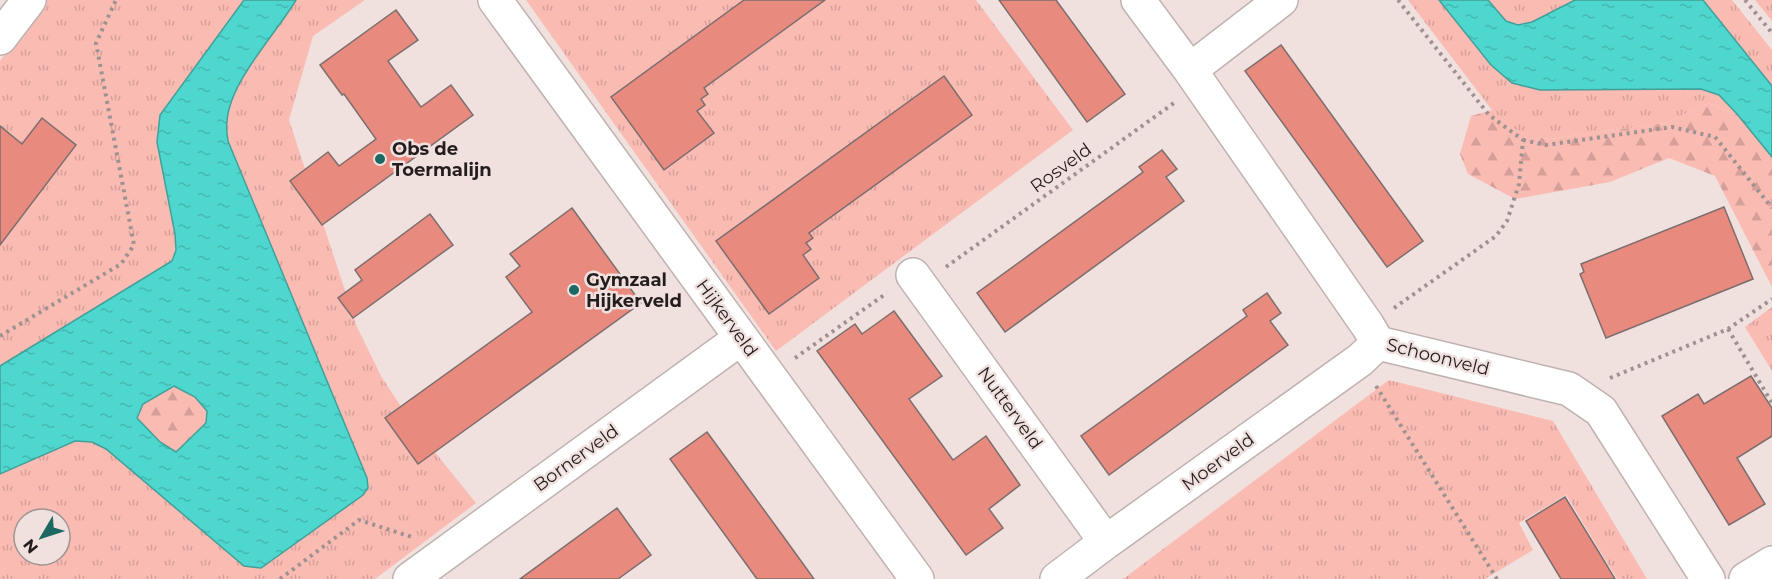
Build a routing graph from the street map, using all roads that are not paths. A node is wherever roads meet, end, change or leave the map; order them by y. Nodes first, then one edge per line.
1 (29, 0) edge
2 (495, 0) edge
3 (1138, 0) edge
4 (1281, 0) edge
5 (0, 38) edge
6 (1195, 77) junction
7 (926, 274) road end
8 (741, 338) junction
9 (1369, 343) junction
10 (1106, 542) junction
11 (1772, 563) edge
12 (410, 579) edge
13 (917, 579) edge
14 (1057, 579) edge
15 (1708, 579) edge
16 (1746, 579) edge

1 - 5 street
2 - 8 street, Hijkerveld
3 - 6 street, Schoonveld
4 - 6 street
6 - 9 street, Schoonveld
7 - 10 street, Nutterveld
8 - 12 street, Bornerveld
8 - 13 street, Hijkerveld
9 - 10 street, Moerveld
9 - 15 street, Schoonveld
10 - 14 street, Moerveld
11 - 16 street

